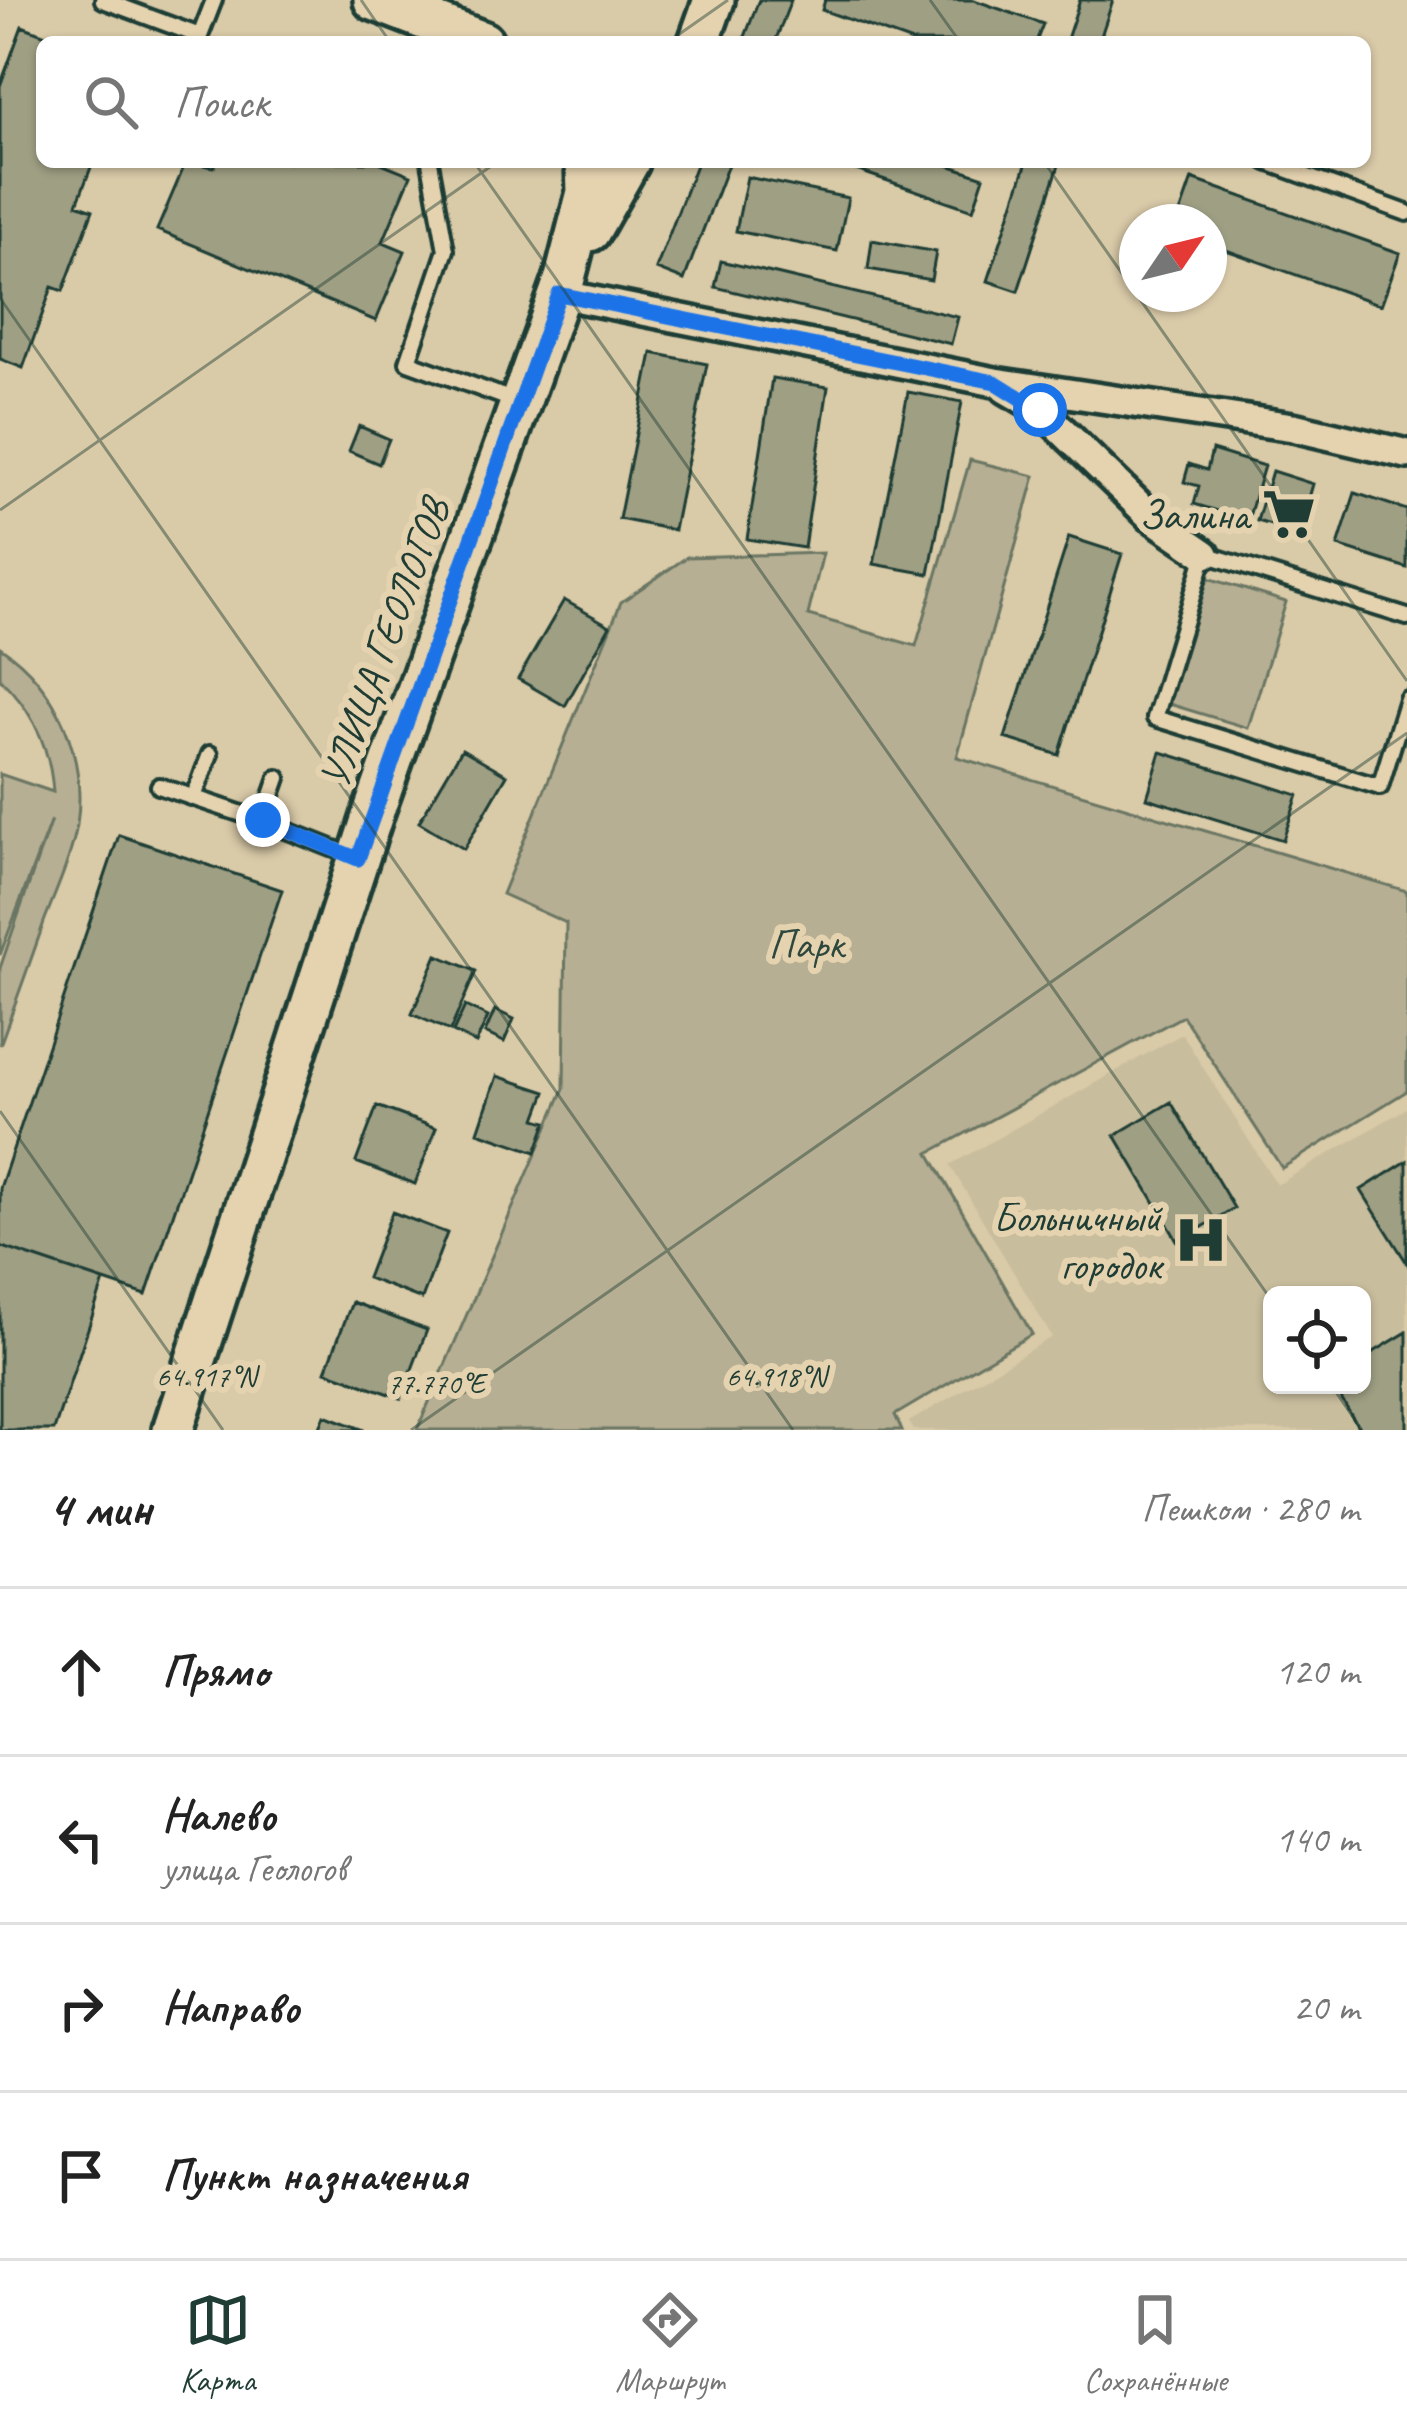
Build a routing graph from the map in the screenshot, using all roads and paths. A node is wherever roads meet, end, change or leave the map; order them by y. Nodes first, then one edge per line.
1 (103, 0) edge
2 (214, 0) edge
3 (374, 0) edge
4 (714, 0) edge
5 (200, 36) joint
6 (467, 36) edge
7 (701, 36) edge
8 (431, 168) edge
9 (586, 168) edge
10 (626, 168) edge
11 (1283, 168) edge
12 (1407, 213) edge
13 (562, 286) junction
14 (995, 382) junction
15 (520, 403) junction
16 (1407, 454) edge
17 (1205, 554) junction
18 (1407, 616) edge
19 (1407, 699) edge
20 (210, 754) dead end
21 (278, 778) dead end
22 (159, 786) dead end
23 (194, 797) junction
24 (263, 820) junction
25 (358, 859) junction
26 (172, 1430) edge

1 - 5 lane
2 - 5 lane
3 - 6 street
4 - 7 street
8 - 15 lane
9 - 13 street, УЛИЦА ГЕОЛОГОВ
10 - 13 street
11 - 12 lane
13 - 14 street
13 - 15 street, УЛИЦА ГЕОЛОГОВ
14 - 16 street
14 - 17 street
15 - 25 street, УЛИЦА ГЕОЛОГОВ
17 - 18 lane
17 - 19 lane
20 - 23 lane
21 - 24 lane
22 - 23 lane
23 - 24 lane
24 - 25 lane
25 - 26 street, УЛИЦА ГЕОЛОГОВ

